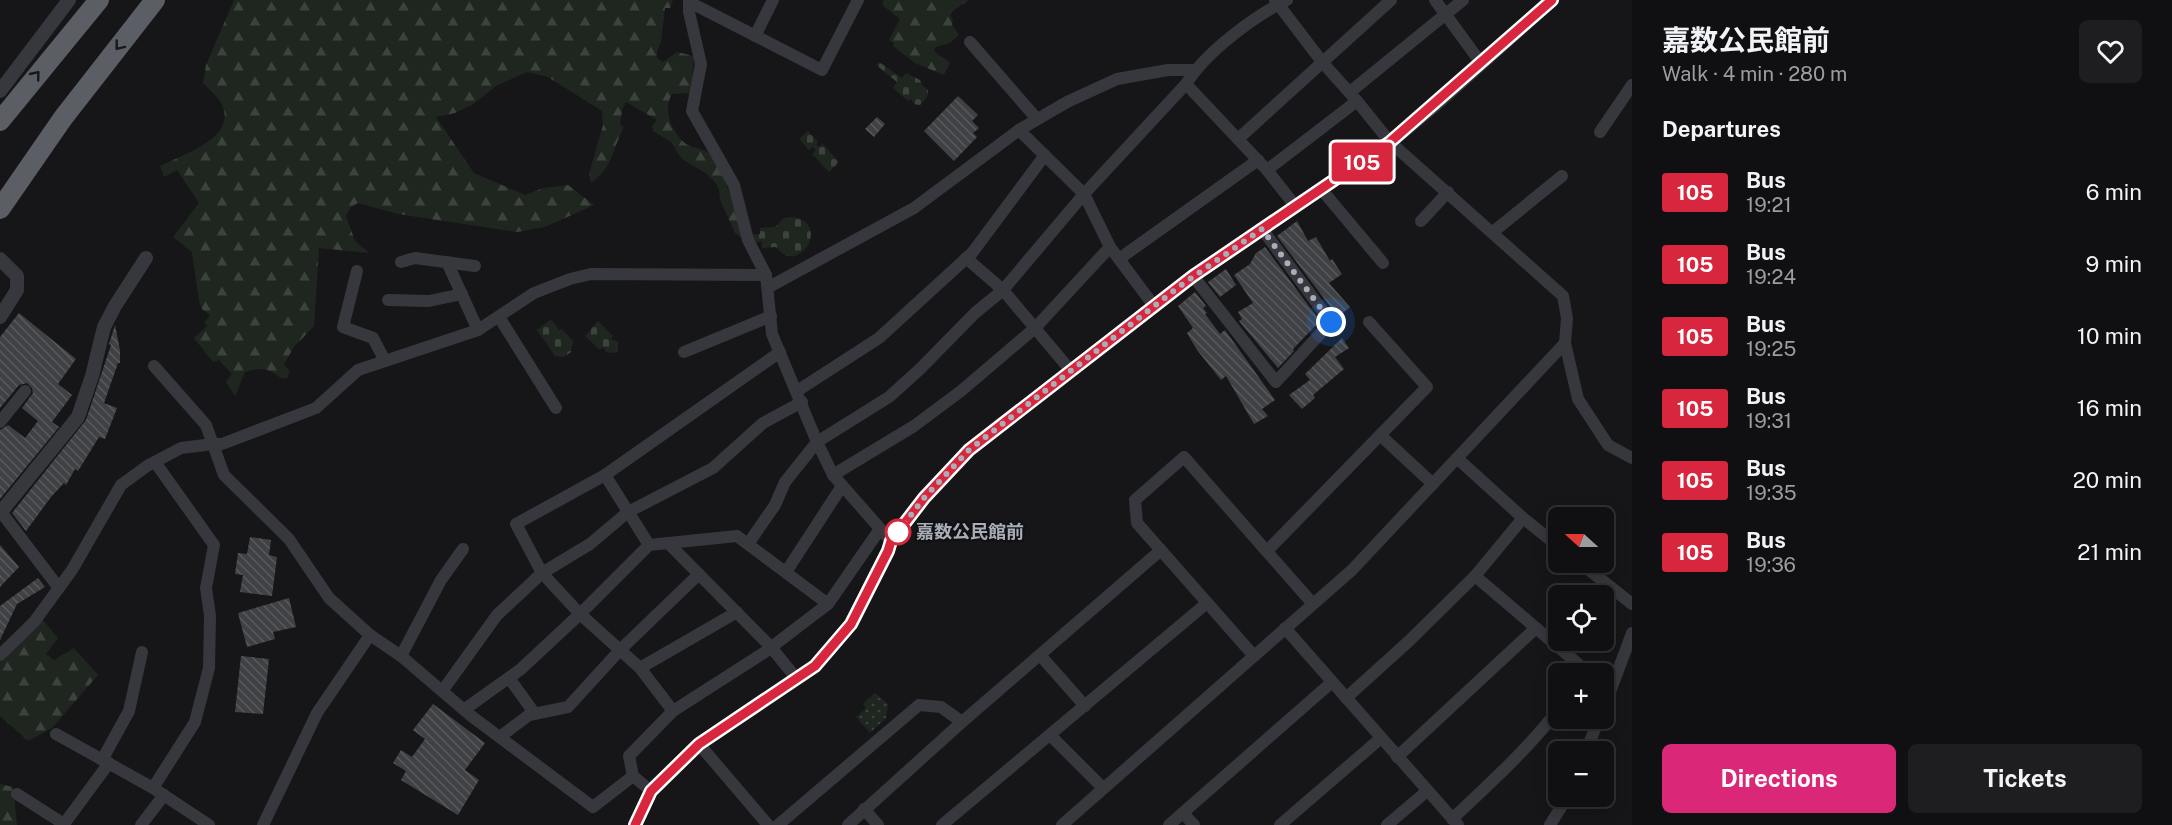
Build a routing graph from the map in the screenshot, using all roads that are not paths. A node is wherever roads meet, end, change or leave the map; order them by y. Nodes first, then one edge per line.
1 (69, 0) edge
2 (99, 0) edge
3 (155, 0) edge
4 (773, 0) edge
5 (858, 0) edge
6 (1391, 0) edge
7 (1435, 0) edge
8 (1464, 0) edge
9 (1551, 0) edge
10 (690, 1) edge
11 (1280, 2) edge
12 (1446, 14) junction
13 (755, 36) junction
14 (970, 42) dead end
15 (1323, 63) junction
16 (1481, 63) junction
17 (1195, 70) junction
18 (1186, 84) junction
19 (1632, 85) edge
20 (0, 91) edge
21 (1354, 96) junction
22 (1037, 118) junction
23 (0, 121) edge
24 (1019, 129) junction
25 (1600, 132) dead end
26 (1238, 139) junction
27 (1390, 142) junction
28 (1045, 155) junction
29 (1258, 160) junction
30 (1267, 170) junction
31 (1562, 176) dead end
32 (1322, 190) junction
33 (1448, 192) junction
34 (1083, 194) junction
35 (1296, 207) junction
36 (0, 209) edge
37 (1421, 221) dead end
38 (1262, 229) junction
39 (1493, 232) junction
40 (1110, 247) junction
41 (146, 258) dead end
42 (966, 258) junction
43 (0, 259) edge
44 (1119, 259) junction
45 (401, 262) dead end
46 (447, 262) junction
47 (1383, 263) dead end
48 (475, 266) dead end
49 (357, 271) dead end
50 (1193, 276) junction
51 (768, 281) junction
52 (1003, 290) junction
53 (462, 294) junction
54 (388, 300) dead end
55 (1154, 306) junction
56 (771, 316) junction
57 (0, 317) edge
58 (499, 317) junction
59 (1369, 322) dead end
60 (1035, 328) junction
61 (478, 330) junction
62 (1565, 343) junction
63 (684, 352) dead end
64 (780, 352) junction
65 (385, 361) junction
66 (154, 366) dead end
67 (1071, 371) junction
68 (25, 391) dead end
69 (799, 397) junction
70 (556, 408) dead end
71 (0, 422) edge
72 (1380, 435) junction
73 (817, 442) junction
74 (213, 444) junction
75 (1632, 458) edge
76 (1458, 459) junction
77 (155, 462) junction
78 (604, 475) junction
79 (833, 475) junction
80 (1433, 484) junction
81 (842, 486) junction
82 (1, 512) edge
83 (628, 512) junction
84 (1523, 518) junction
85 (880, 529) junction
86 (1548, 538) edge
87 (891, 541) junction
88 (668, 543) junction
89 (748, 544) junction
90 (649, 545) junction
91 (463, 549) dead end
92 (1161, 550) junction
93 (1268, 551) junction
94 (786, 572) junction
95 (542, 573) junction
96 (1594, 573) edge
97 (699, 574) junction
98 (1474, 576) junction
99 (59, 588) junction
100 (1208, 603) junction
101 (828, 604) junction
102 (1313, 604) junction
103 (1632, 604) edge
104 (736, 612) junction
105 (580, 614) junction
106 (1285, 628) junction
107 (1536, 628) junction
108 (1632, 633) edge
109 (370, 635) junction
110 (771, 647) junction
111 (620, 650) junction
112 (142, 652) dead end
113 (0, 655) edge
114 (1040, 655) junction
115 (401, 656) junction
116 (1254, 656) junction
117 (1574, 663) edge
118 (640, 669) junction
119 (1614, 673) edge
120 (509, 678) junction
121 (796, 678) junction
122 (1332, 682) junction
123 (443, 690) junction
124 (1346, 698) junction
125 (1085, 706) junction
126 (465, 709) junction
127 (673, 711) junction
128 (535, 714) junction
129 (962, 722) junction
130 (1548, 722) edge
131 (56, 734) dead end
132 (1050, 735) junction
133 (501, 736) junction
134 (1381, 738) junction
135 (699, 744) junction
136 (1397, 757) junction
137 (105, 761) junction
138 (633, 776) junction
139 (153, 788) junction
140 (1103, 788) junction
141 (1427, 790) junction
142 (651, 791) junction
143 (17, 794) dead end
144 (164, 795) junction
145 (1561, 807) edge
146 (864, 809) junction
147 (1183, 813) junction
148 (1455, 822) edge
149 (1067, 823) edge
150 (141, 825) edge
151 (209, 825) edge
152 (263, 825) edge
153 (635, 825) edge
154 (768, 825) edge
155 (778, 825) edge
156 (848, 825) edge
157 (878, 825) edge
158 (942, 825) edge
159 (1169, 825) edge
160 (1194, 825) edge
161 (1280, 825) edge
162 (1387, 825) edge
163 (1550, 825) edge

1 - 20 street
23 -> 2 highway
3 -> 36 highway
4 - 13 street
5 - 13 street
6 - 15 street
7 - 12 street
8 - 12 street
9 - 16 street
10 - 13 street
10 - 51 street
11 - 15 street
11 - 17 street
12 - 16 street
12 - 21 street
14 - 22 street
15 - 21 street
15 - 26 street
16 - 27 street
17 - 18 street
17 - 22 street
18 - 26 street
18 - 34 street
19 - 25 street
21 - 27 street
21 - 30 street
22 - 24 street
24 - 28 street
24 - 51 street
26 - 29 street
27 - 32 street
27 - 33 street
28 - 34 street
28 - 42 street
29 - 30 street
29 - 44 street
30 - 35 street
31 - 39 street
32 - 35 street
32 - 47 street
33 - 37 street
33 - 39 street
34 - 40 street
34 - 52 street
35 - 38 street
38 - 50 street
38 - 50 street
39 - 62 street
40 - 44 street
40 - 60 street
41 - 82 street
42 - 52 street
42 - 69 street
43 - 57 street
44 - 55 street
45 - 46 street
46 - 48 street
46 - 53 street
49 - 65 street
50 - 55 street
51 - 56 street
51 - 58 street
52 - 60 street
52 - 73 street
53 - 54 street
53 - 61 street
55 - 67 street
56 - 63 street
56 - 64 street
58 - 61 street
58 - 70 street
59 - 72 street
60 - 67 street
60 - 79 street
61 - 65 street
62 - 75 street
62 - 76 street
64 - 69 street
64 - 78 street
65 - 74 street
66 - 74 street
67 - 87 street
68 - 71 street
69 - 73 street
69 - 83 street
72 - 80 street
72 - 93 street
73 - 79 street
73 - 89 street
74 - 77 street
74 - 109 street
76 - 80 street
76 - 84 street
77 - 99 street
77 - 139 street
78 - 83 street
78 - 95 street
79 - 81 street
80 - 102 street
81 - 85 street
81 - 94 street
82 - 99 street
83 - 90 street
83 - 95 street
84 - 86 street
84 - 98 street
85 - 87 street
85 - 101 street
87 - 121 street
88 - 89 street
88 - 90 street
88 - 97 street
89 - 94 street
90 - 105 street
91 - 115 street
92 - 93 street
92 - 100 street
92 - 114 street
93 - 102 street
94 - 101 street
95 - 105 street
95 - 123 street
96 - 103 street
97 - 104 street
97 - 111 street
98 - 107 street
98 - 124 street
99 - 113 street
100 - 116 street
100 - 125 street
101 - 110 street
102 - 106 street
104 - 110 street
104 - 118 street
105 - 111 street
105 - 120 street
106 - 116 street
106 - 122 street
107 - 117 street
107 - 136 street
108 - 119 street
109 - 115 street
109 - 152 street
110 - 121 street
110 - 127 street
111 - 118 street
111 - 128 street
112 - 137 street
114 - 125 street
114 - 129 street
115 - 123 street
116 - 140 street
118 - 127 street
120 - 126 street
120 - 128 street
121 - 135 street
122 - 124 street
122 - 147 street
123 - 126 street
124 - 134 street
125 - 132 street
126 - 133 street
127 - 138 street
128 - 133 street
129 - 146 street
129 - 155 street
130 - 148 street
131 - 137 street
132 - 140 street
132 - 158 street
133 - 138 street
134 - 136 street
134 - 161 street
135 - 142 street
135 - 154 street
136 - 141 street
137 - 139 street
137 - 143 street
138 - 142 street
139 - 144 street
140 - 149 street
141 - 148 street
141 - 162 street
142 - 153 street
144 - 150 street
144 - 151 street
145 - 163 street
146 - 156 street
146 - 157 street
147 - 159 street
147 - 160 street

